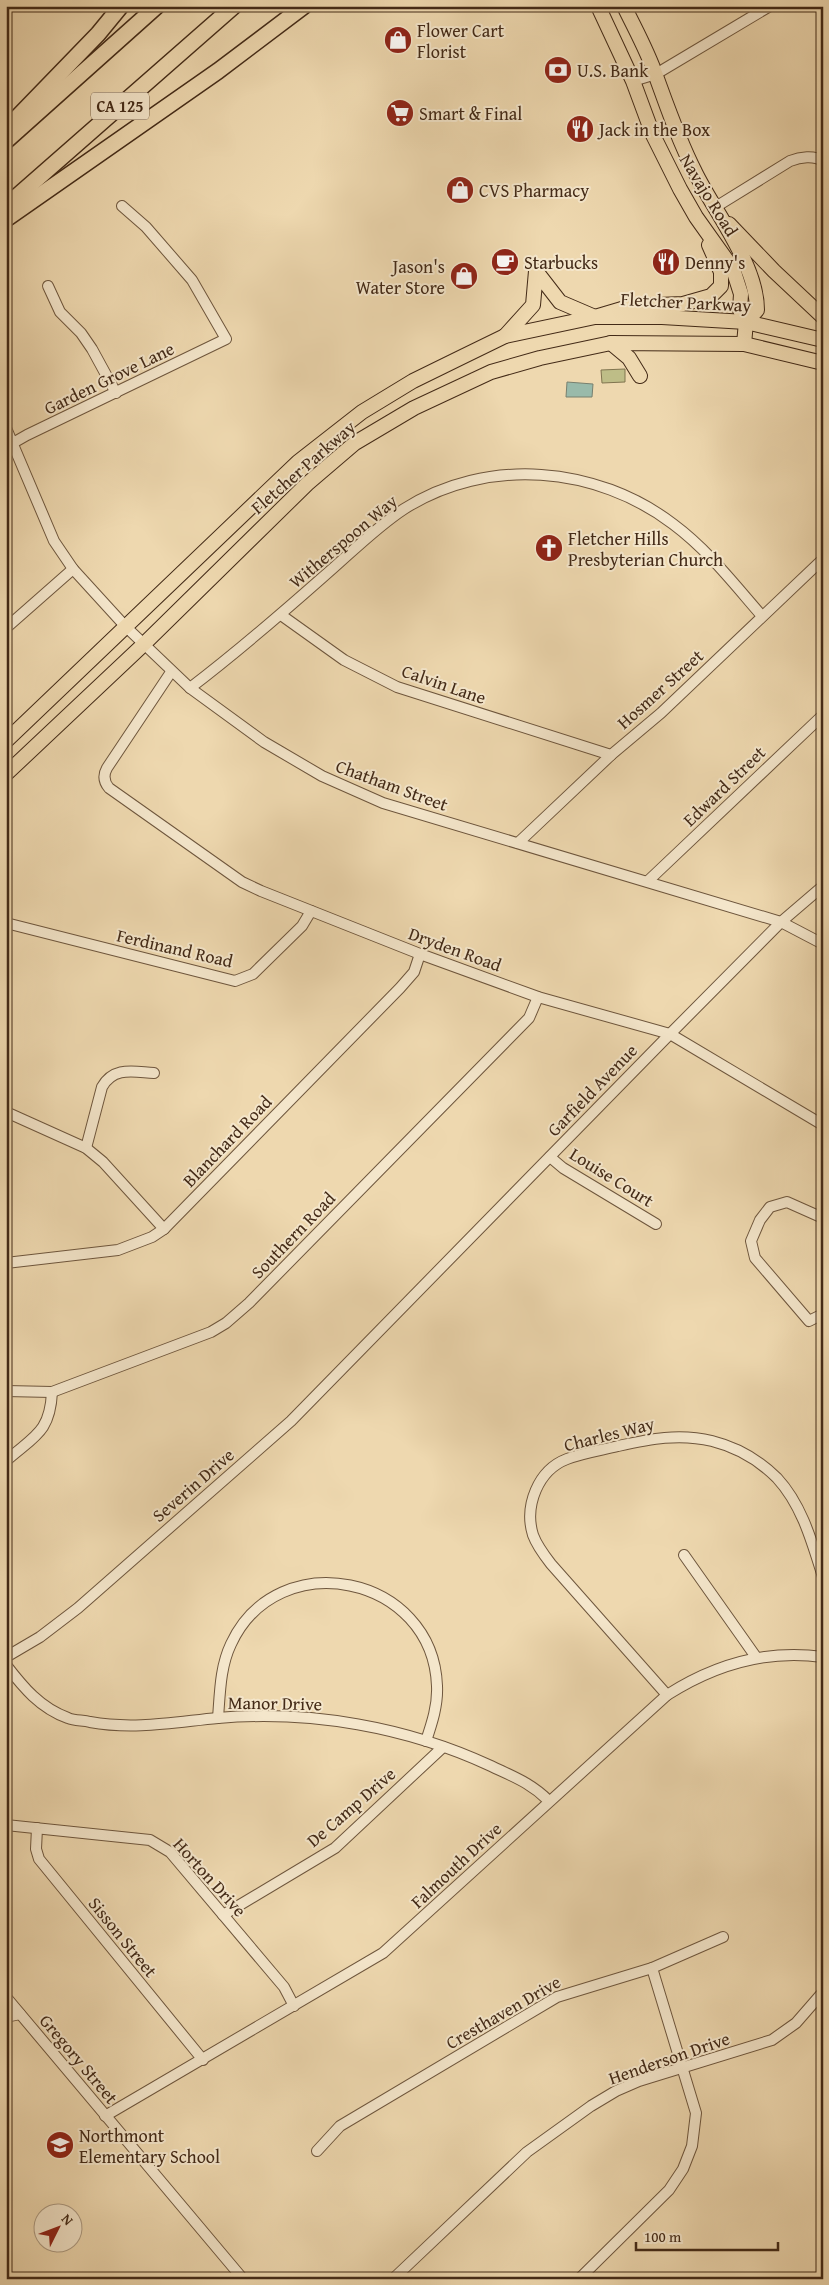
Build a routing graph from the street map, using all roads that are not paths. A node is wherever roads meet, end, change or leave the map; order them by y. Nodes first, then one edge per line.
1 (121, 6) edge
2 (157, 6) edge
3 (234, 6) edge
4 (304, 6) edge
5 (598, 6) edge
6 (624, 6) edge
7 (770, 6) edge
8 (656, 74) junction
9 (633, 81) junction
10 (6, 128) edge
11 (6, 141) edge
12 (823, 161) edge
13 (6, 206) edge
14 (122, 206) dead end
15 (714, 208) junction
16 (696, 217) junction
17 (6, 219) edge
18 (48, 286) dead end
19 (595, 317) junction
20 (823, 317) edge
21 (746, 322) junction
22 (505, 336) junction
23 (823, 340) edge
24 (611, 343) junction
25 (744, 344) junction
26 (823, 364) edge
27 (640, 376) dead end
28 (116, 393) junction
29 (6, 428) edge
30 (10, 445) edge
31 (823, 559) edge
32 (73, 569) junction
33 (281, 614) junction
34 (762, 616) junction
35 (125, 626) junction
36 (6, 628) edge
37 (144, 644) junction
38 (171, 672) junction
39 (190, 688) junction
40 (823, 715) edge
41 (6, 741) edge
42 (611, 755) junction
43 (6, 774) edge
44 (518, 843) junction
45 (648, 881) junction
46 (823, 886) edge
47 (311, 911) junction
48 (781, 922) junction
49 (6, 923) edge
50 (823, 944) edge
51 (420, 954) junction
52 (538, 997) junction
53 (670, 1034) junction
54 (154, 1073) dead end
55 (6, 1112) edge
56 (823, 1125) edge
57 (86, 1148) junction
58 (550, 1157) junction
59 (823, 1218) edge
60 (656, 1224) dead end
61 (164, 1229) junction
62 (6, 1263) edge
63 (823, 1314) edge
64 (389, 1322) joint
65 (6, 1391) edge
66 (52, 1392) junction
67 (6, 1461) edge
68 (684, 1555) dead end
69 (823, 1577) edge
70 (6, 1657) edge
71 (756, 1658) junction
72 (823, 1658) edge
73 (6, 1665) edge
74 (667, 1695) junction
75 (218, 1718) junction
76 (426, 1741) junction
77 (443, 1747) junction
78 (549, 1801) junction
79 (6, 1825) edge
80 (37, 1828) junction
81 (223, 1915) junction
82 (723, 1937) dead end
83 (652, 1968) junction
84 (823, 1992) edge
85 (6, 1997) edge
86 (294, 2006) junction
87 (20, 2014) junction
88 (6, 2017) edge
89 (203, 2060) junction
90 (684, 2068) junction
91 (105, 2116) junction
92 (317, 2151) dead end
93 (243, 2279) edge
94 (393, 2279) edge
95 (578, 2279) edge

1 - 10 highway
2 - 11 highway, CA 125
3 - 13 highway, CA 125
4 - 17 highway
5 - 9 main road, Navajo Road
6 - 8 main road, Navajo Road
7 - 8 street
8 - 9 street
8 - 15 main road, Navajo Road
9 - 16 main road, Navajo Road
12 - 15 street
14 - 28 street, Garden Grove Lane
15 - 20 main road
15 - 21 main road, Navajo Road
16 - 19 main road
16 - 21 main road, Navajo Road
18 - 28 street
19 - 21 main road, Fletcher Parkway
19 - 22 main road, Fletcher Parkway
19 - 22 main road
21 - 23 main road, Fletcher Parkway
21 - 25 main road, Navajo Road
22 - 35 main road, Fletcher Parkway
24 - 25 main road, Fletcher Parkway
24 - 27 main road
24 - 37 main road, Fletcher Parkway
25 - 26 main road, Fletcher Parkway
28 - 30 street, Garden Grove Lane
29 - 30 street, Chatham Street
30 - 32 street, Chatham Street
31 - 34 street, Hosmer Street
32 - 35 street, Chatham Street
32 - 36 street
33 - 34 street, Witherspoon Way
33 - 39 street, Witherspoon Way
33 - 42 street, Calvin Lane
34 - 42 street, Hosmer Street
35 - 37 street, Chatham Street
35 - 41 main road, Fletcher Parkway
37 - 38 street, Chatham Street
37 - 43 main road, Fletcher Parkway
38 - 39 street, Chatham Street
38 - 47 street, Dryden Road
39 - 44 street, Chatham Street
40 - 45 street, Edward Street
42 - 44 street, Hosmer Street
44 - 45 street, Chatham Street
45 - 48 street, Chatham Street
46 - 48 street, Garfield Avenue
47 - 49 street, Ferdinand Road
47 - 51 street, Dryden Road
48 - 50 street, Chatham Street
48 - 53 street, Garfield Avenue
51 - 52 street, Dryden Road
51 - 61 street, Blanchard Road
52 - 53 street, Dryden Road
52 - 66 street, Southern Road
53 - 56 street, Dryden Road
53 - 58 street, Garfield Avenue
54 - 57 street
55 - 57 street
57 - 61 street
58 - 60 street, Louise Court
58 - 64 street, Garfield Avenue
59 - 63 street
61 - 62 street, Blanchard Road
64 - 70 street, Severin Drive
65 - 66 street, Southern Road
66 - 67 street
68 - 71 street
69 - 74 street, Charles Way
71 - 72 street, Falmouth Drive
71 - 74 street, Falmouth Drive
73 - 75 street, Manor Drive
74 - 78 street, Falmouth Drive
75 - 76 street, Manor Drive
75 - 76 street
76 - 77 street, Manor Drive
77 - 78 street, Manor Drive
77 - 81 street, De Camp Drive
78 - 86 street, Falmouth Drive
79 - 80 street, Horton Drive
80 - 81 street, Horton Drive
80 - 89 street, Sisson Street
81 - 86 street, Horton Drive
82 - 83 street, Cresthaven Drive
83 - 90 street
83 - 92 street, Cresthaven Drive
84 - 90 street, Henderson Drive
85 - 87 street, Gregory Street
86 - 89 street, Falmouth Drive
87 - 88 street
87 - 91 street, Gregory Street
89 - 91 street, Falmouth Drive
90 - 94 street, Henderson Drive
90 - 95 street
91 - 93 street, Gregory Street

